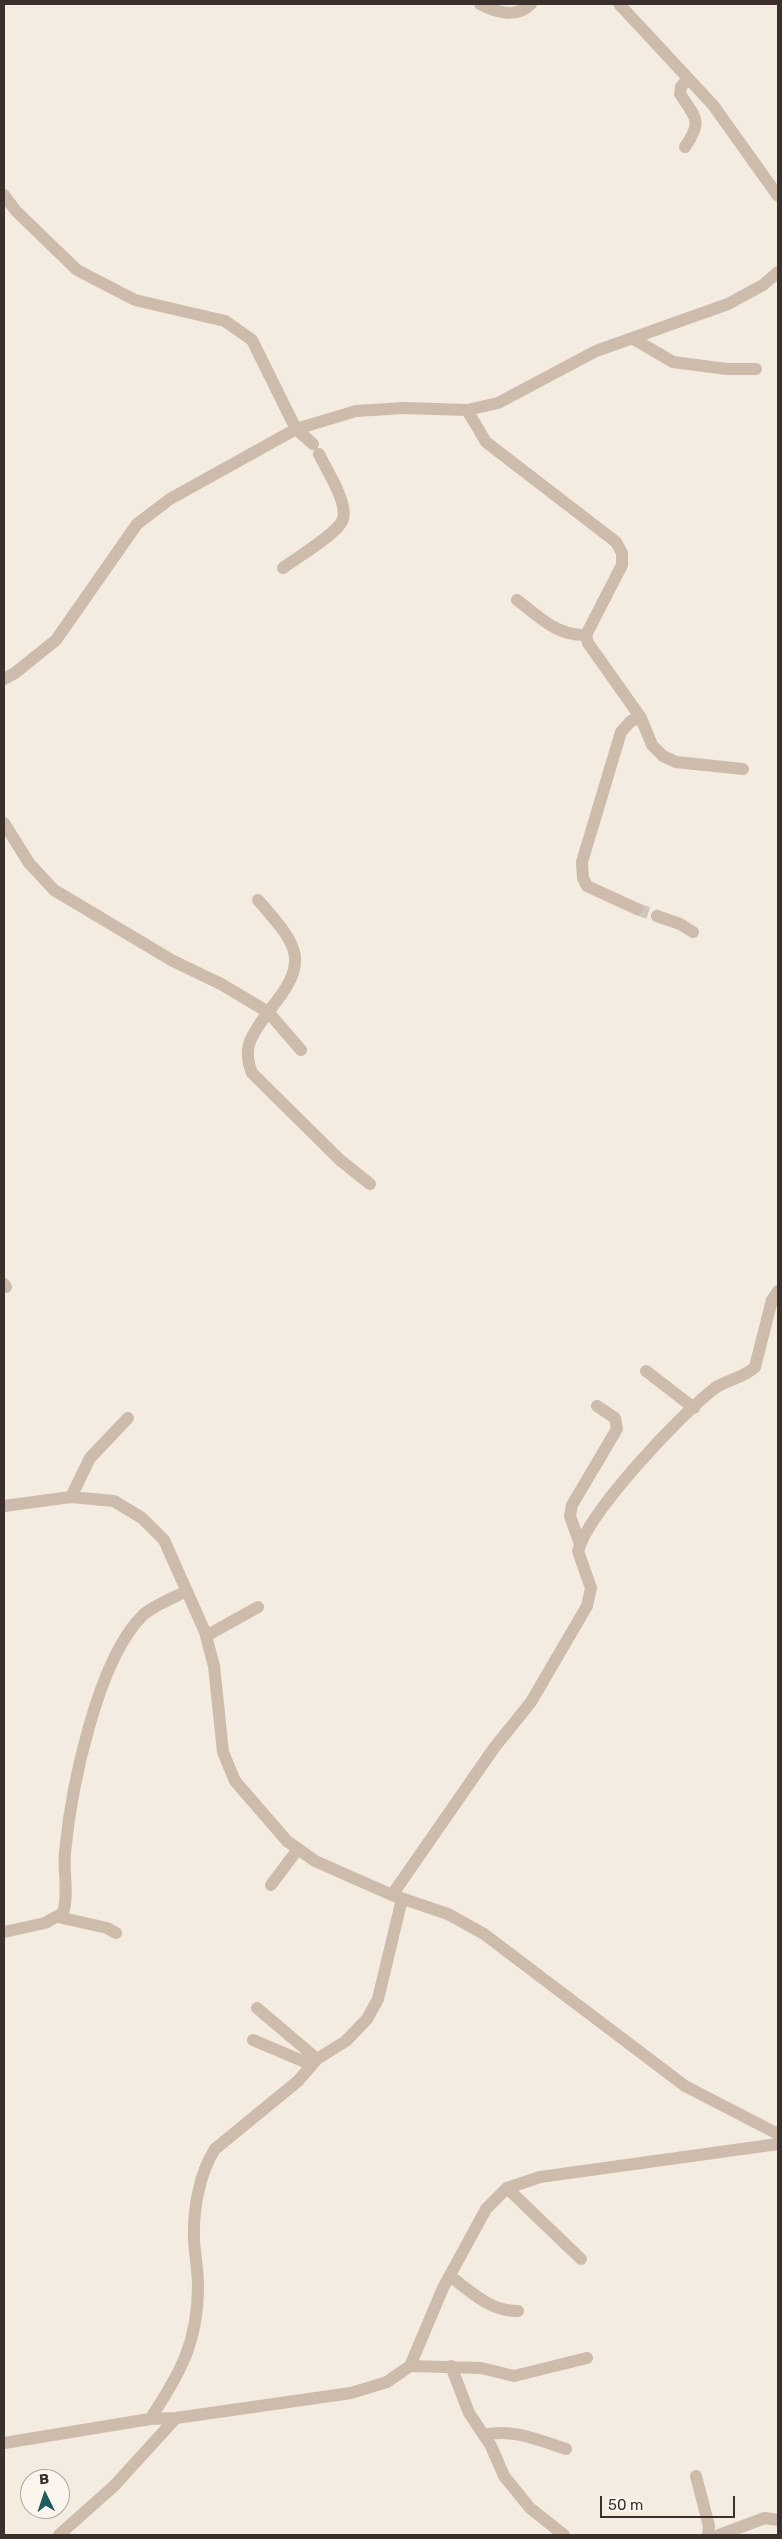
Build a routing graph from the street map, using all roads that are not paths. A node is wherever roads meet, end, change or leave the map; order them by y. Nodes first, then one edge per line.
1 (480, 4) edge
2 (531, 4) edge
3 (620, 4) edge
4 (688, 78) junction
5 (685, 147) dead end
6 (4, 196) edge
7 (778, 196) edge
8 (778, 272) edge
9 (632, 338) junction
10 (756, 369) dead end
11 (467, 410) junction
12 (296, 429) junction
13 (283, 568) dead end
14 (517, 600) dead end
15 (586, 635) junction
16 (4, 679) edge
17 (641, 718) junction
18 (744, 769) dead end
19 (4, 823) edge
20 (258, 900) dead end
21 (638, 909) tunnel mouth
22 (657, 916) tunnel mouth
23 (693, 932) dead end
24 (268, 1012) junction
25 (301, 1050) dead end
26 (370, 1184) dead end
27 (778, 1291) edge
28 (646, 1370) dead end
29 (597, 1406) dead end
30 (694, 1408) junction
31 (128, 1418) dead end
32 (71, 1497) junction
33 (4, 1506) edge
34 (580, 1544) junction
35 (187, 1591) junction
36 (258, 1607) dead end
37 (206, 1636) junction
38 (298, 1849) junction
39 (271, 1885) dead end
40 (397, 1897) junction
41 (58, 1917) junction
42 (4, 1932) edge
43 (116, 1933) dead end
44 (257, 2008) dead end
45 (253, 2040) dead end
46 (314, 2062) junction
47 (778, 2134) edge
48 (778, 2144) edge
49 (507, 2188) junction
50 (581, 2259) dead end
51 (450, 2276) junction
52 (518, 2311) dead end
53 (587, 2358) dead end
54 (410, 2366) junction
55 (451, 2366) junction
56 (176, 2418) junction
57 (150, 2419) junction
58 (484, 2435) junction
59 (4, 2443) edge
60 (566, 2449) dead end
61 (696, 2476) dead end
62 (778, 2520) edge
63 (59, 2535) edge
64 (564, 2535) edge
65 (708, 2535) edge
66 (719, 2535) edge

1 - 2 street
3 - 4 street
4 - 5 street
4 - 7 street
6 - 12 street
8 - 9 street
9 - 10 street
9 - 11 street
11 - 12 street
11 - 15 street
12 - 13 street
12 - 16 street
14 - 15 street
15 - 17 street
17 - 18 street
17 - 21 street
19 - 24 street
20 - 24 street
22 - 23 street
24 - 25 street
24 - 26 street
27 - 30 street
28 - 30 street
29 - 34 street
30 - 34 street
31 - 32 street
32 - 33 street
32 - 35 street
34 - 40 street
35 - 37 street
35 - 41 street
36 - 37 street
37 - 38 street
38 - 39 street
38 - 40 street
40 - 46 street
40 - 47 street
41 - 42 street
41 - 43 street
44 - 46 street
45 - 46 street
46 - 57 street
48 - 49 street
49 - 50 street
49 - 51 street
51 - 52 street
51 - 54 street
53 - 55 street
54 - 55 street
54 - 56 street
55 - 58 street
56 - 57 street
56 - 63 street
57 - 59 street
58 - 60 street
58 - 64 street
61 - 65 street
62 - 66 street

